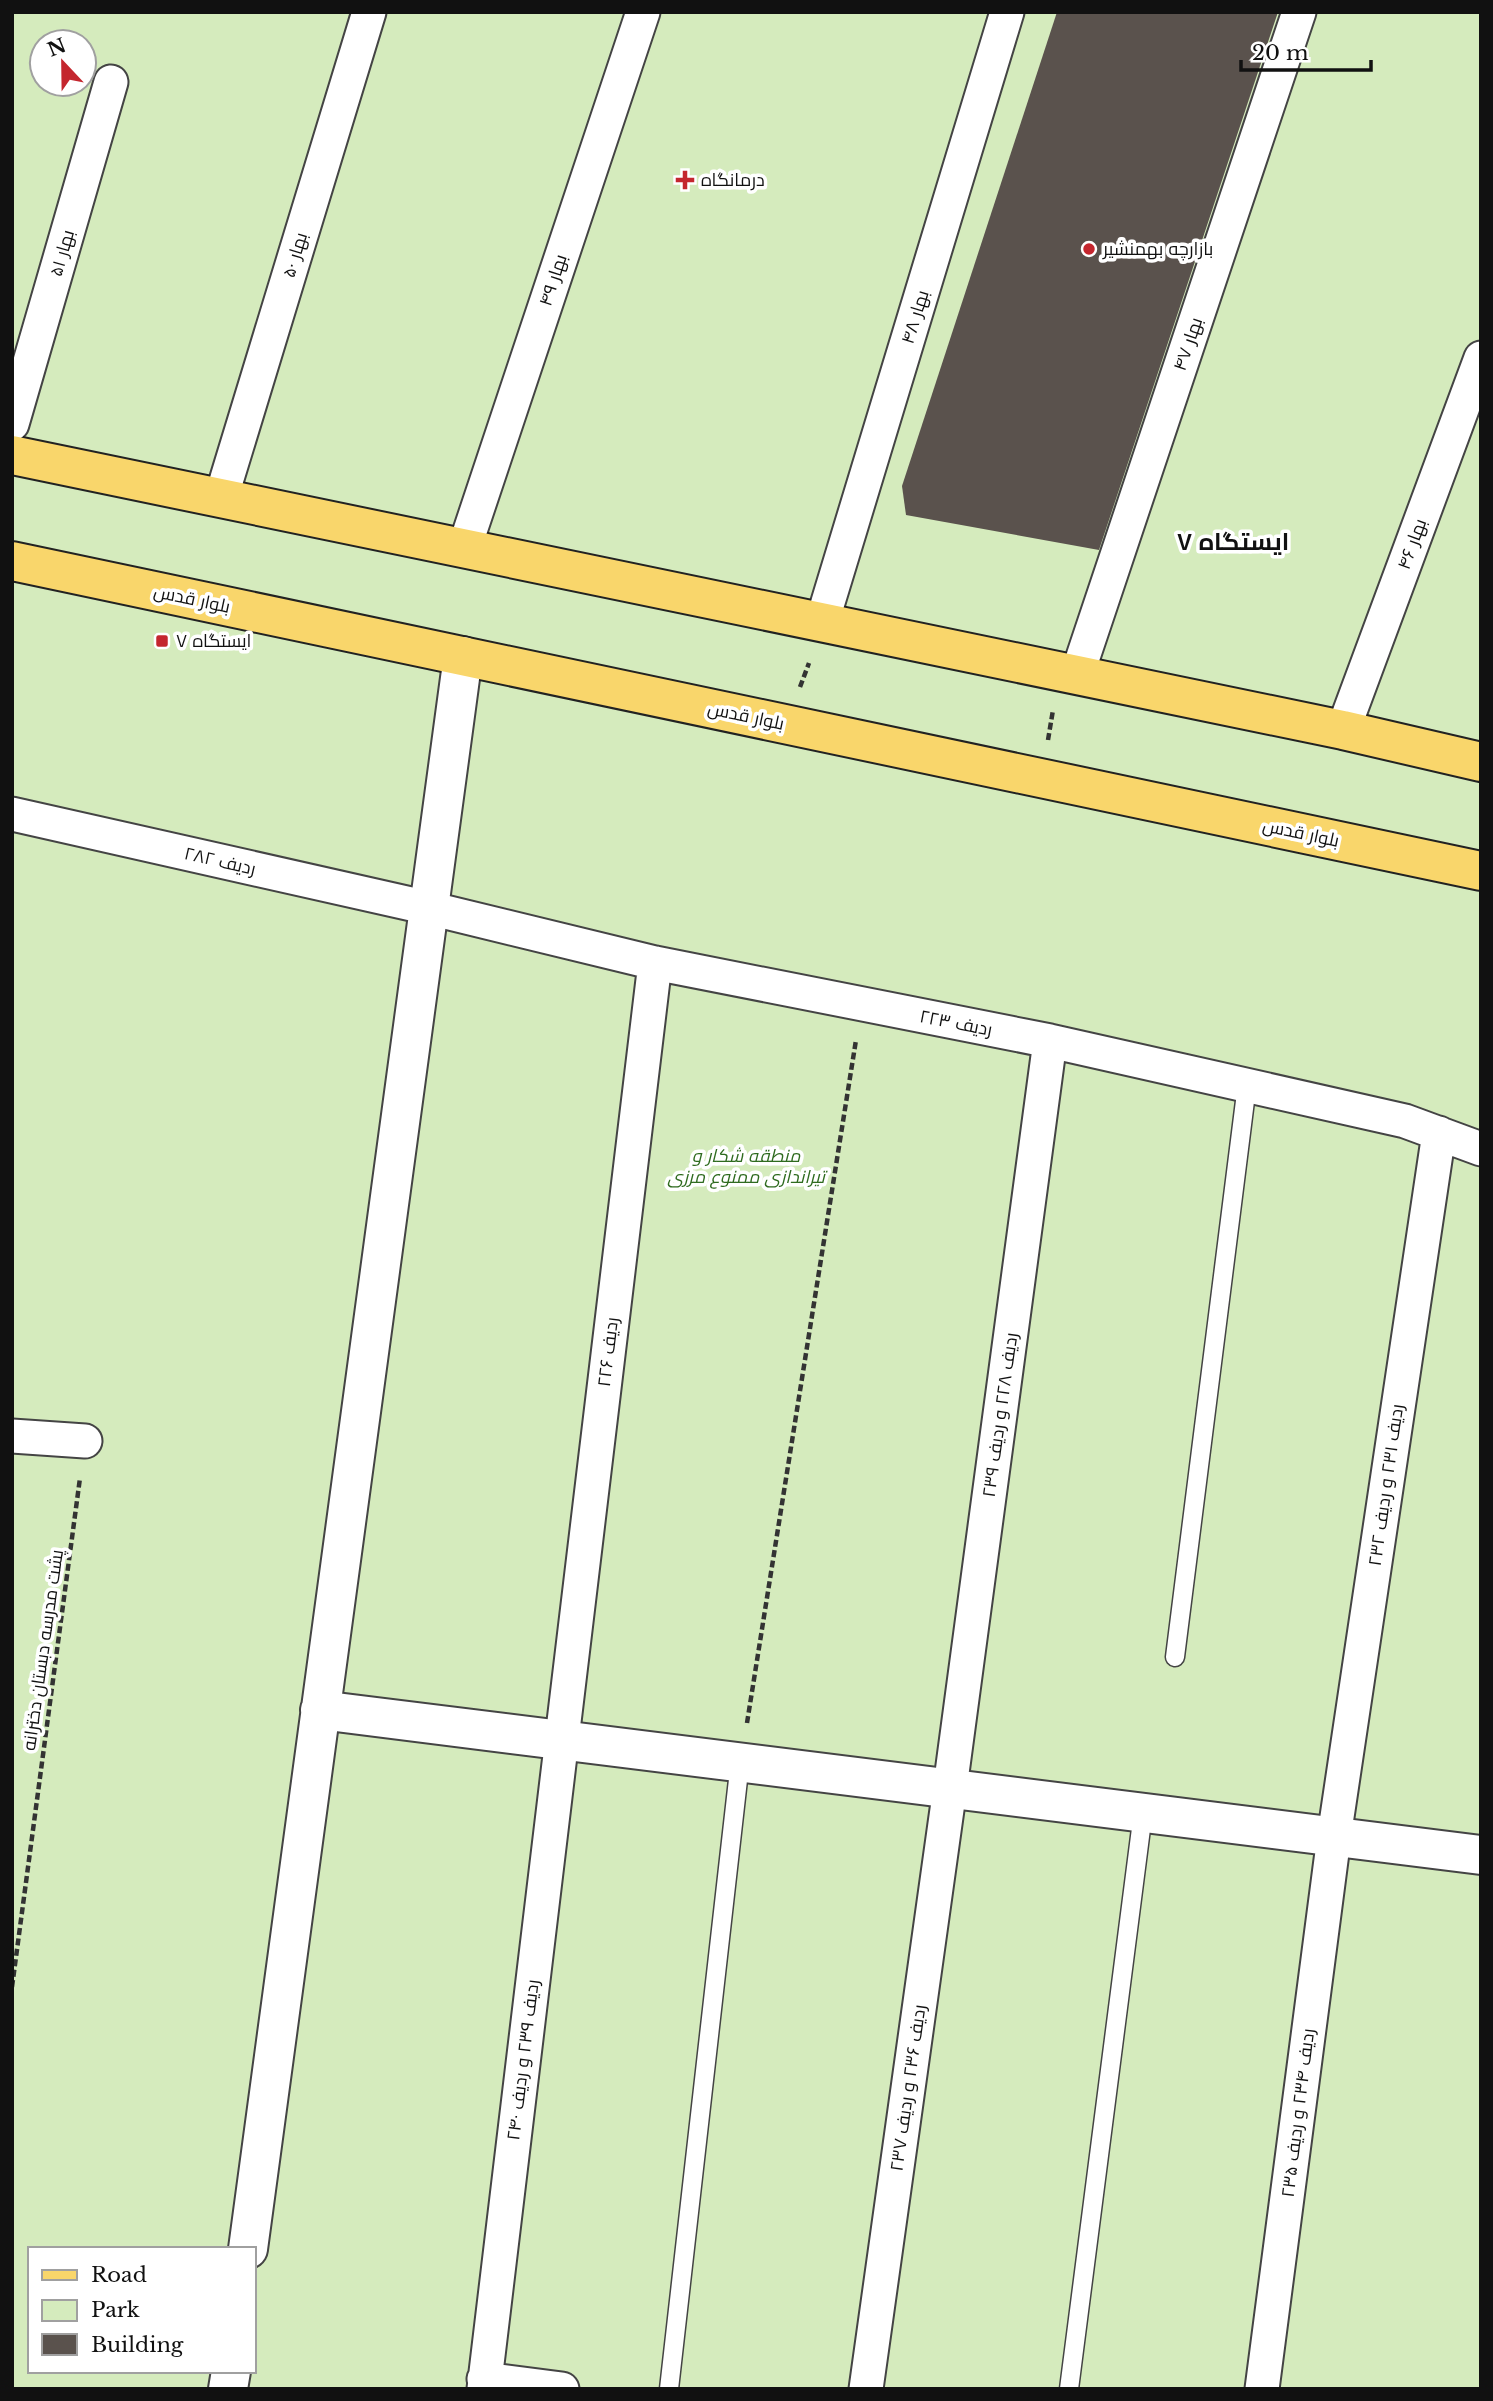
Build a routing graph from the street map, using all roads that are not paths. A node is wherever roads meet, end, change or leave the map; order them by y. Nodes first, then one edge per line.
1 (369, 12) edge
2 (643, 12) edge
3 (1007, 12) edge
4 (1299, 12) edge
5 (111, 82) dead end
6 (1481, 358) edge
7 (12, 424) edge
8 (12, 455) edge
9 (221, 498) junction
10 (464, 548) junction
11 (12, 561) edge
12 (822, 622) junction
13 (463, 656) junction
14 (1069, 673) junction
15 (1343, 730) junction
16 (1481, 762) edge
17 (12, 814) edge
18 (1481, 871) edge
19 (429, 908) junction
20 (655, 964) junction
21 (1050, 1041) junction
22 (1247, 1085) junction
23 (1438, 1133) junction
24 (1481, 1149) edge
25 (12, 1436) edge
26 (85, 1441) road end
27 (1175, 1657) dead end
28 (320, 1710) junction
29 (562, 1740) junction
30 (740, 1762) junction
31 (950, 1788) junction
32 (1143, 1813) junction
33 (1334, 1836) junction
34 (1481, 1855) edge
35 (248, 2247) edge
36 (484, 2384) edge
37 (562, 2389) edge
38 (669, 2389) edge
39 (866, 2389) edge
40 (1069, 2389) edge
41 (1262, 2389) edge

1 - 9 street, بهار ۵۰
2 - 10 street, بهار ۴۹
3 - 12 street, بهار ۴۸
4 - 14 street, بهار ۴۷
5 - 7 street, بهار ۵۱
6 - 15 street, بهار ۴۶
8 - 9 main road
9 - 10 main road
10 - 12 main road
11 - 13 main road, بلوار قدس
12 - 14 main road
13 - 18 main road, بلوار قدس
13 - 19 street
14 - 15 main road
15 - 16 main road
17 - 19 street, ردیف ۲۸۲
19 - 20 street, ردیف ۲۲۳
19 - 28 street
20 - 21 street, ردیف ۲۲۳
20 - 29 street, ردیف ۲۲۶
21 - 22 street, ردیف ۲۲۳
21 - 31 street, ردیف ۲۲۸ و ردیف ۲۳۹
22 - 23 street, ردیف ۲۲۳
22 - 27 lane
23 - 24 street, ردیف ۲۲۳
23 - 33 street, ردیف ۲۳۱ و ردیف ۲۳۲
25 - 26 street
28 - 29 street
28 - 35 street
29 - 30 street
29 - 36 street, ردیف ۲۳۹ و ردیف ۲۴۰
30 - 31 street
30 - 38 lane
31 - 32 street
31 - 39 street, ردیف ۲۳۶ و ردیف ۲۳۷
32 - 33 street
32 - 40 lane
33 - 34 street
33 - 41 street, ردیف ۲۳۴ و ردیف ۲۳۵
36 - 37 street

